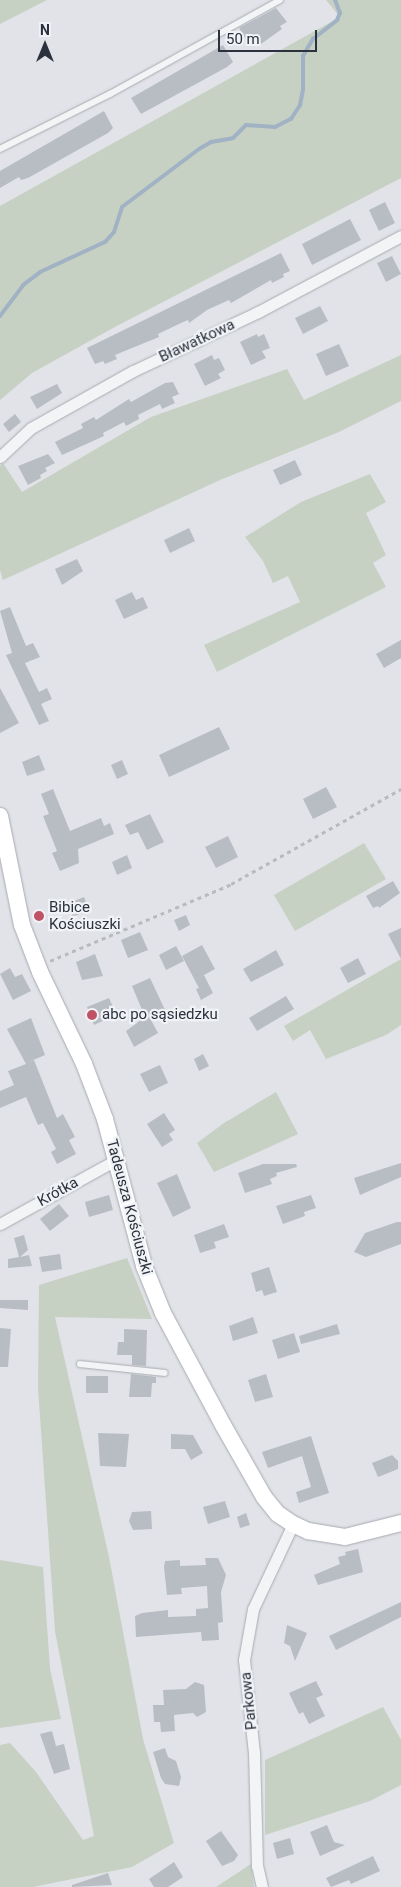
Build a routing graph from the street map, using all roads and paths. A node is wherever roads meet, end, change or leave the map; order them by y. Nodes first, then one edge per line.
1 (280, 0) edge
2 (0, 150) edge
3 (401, 236) edge
4 (0, 458) edge
5 (401, 789) edge
6 (0, 816) edge
7 (37, 966) junction
8 (116, 1160) junction
9 (0, 1224) edge
10 (80, 1364) dead end
11 (165, 1373) dead end
12 (401, 1523) edge
13 (293, 1524) junction
14 (262, 1887) edge

1 - 2 lane
3 - 4 street, Bławatkowa
5 - 7 path
6 - 7 street, Tadeusza Kościuszki
7 - 8 street, Tadeusza Kościuszki
8 - 9 street, Krótka
8 - 13 street, Tadeusza Kościuszki
10 - 11 lane
12 - 13 street, Tadeusza Kościuszki
13 - 14 street, Parkowa

